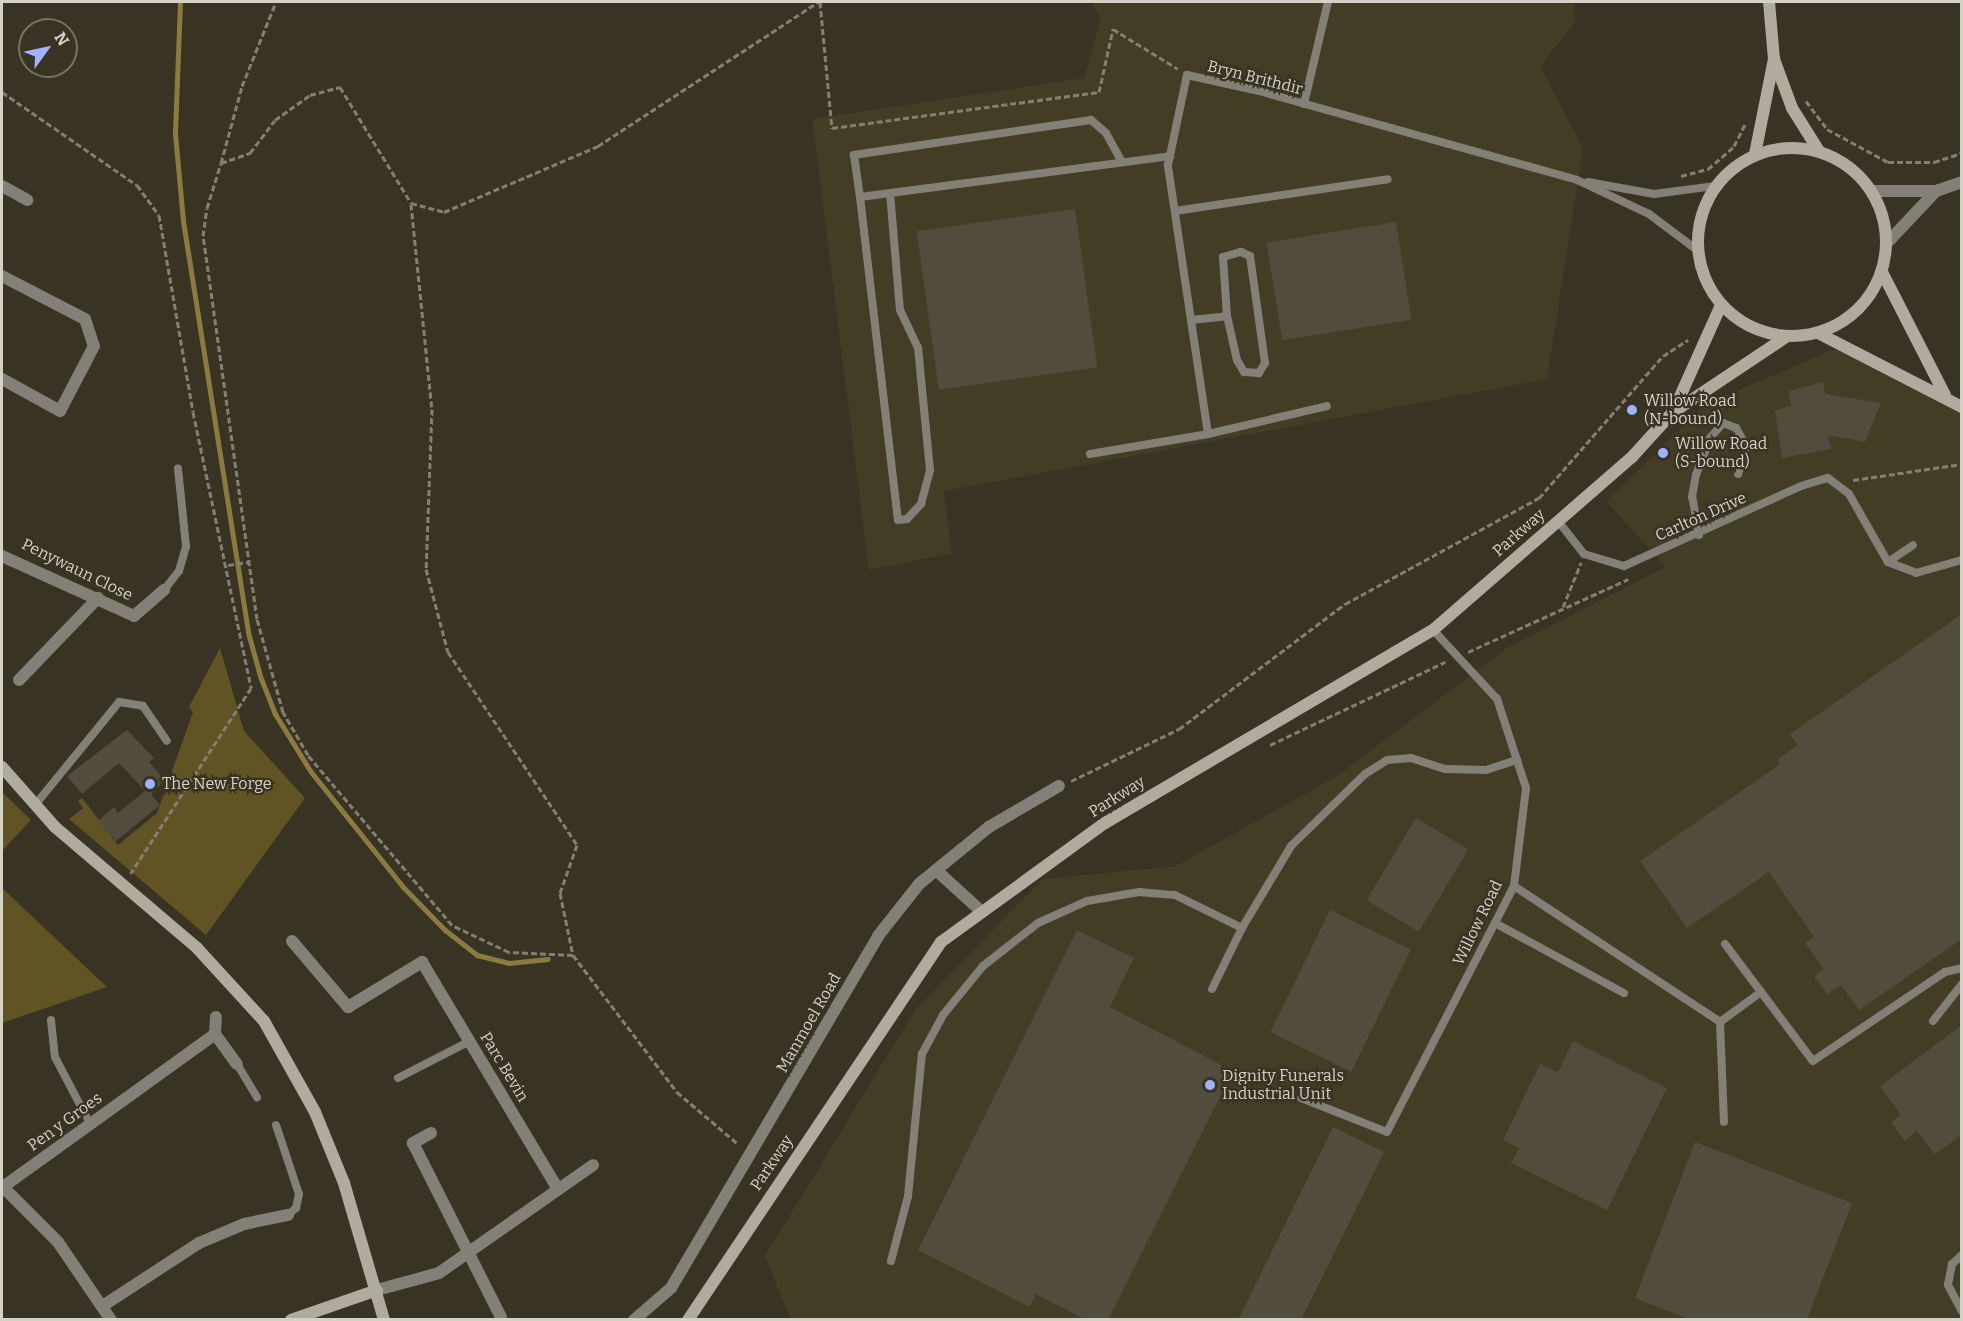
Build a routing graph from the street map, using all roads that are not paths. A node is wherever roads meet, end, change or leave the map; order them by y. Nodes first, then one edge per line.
1 (1328, 2) edge
2 (1769, 2) edge
3 (1774, 59) junction
4 (1304, 104) junction
5 (1819, 151) junction
6 (1755, 154) junction
7 (1170, 156) junction
8 (1122, 162) junction
9 (1388, 179) dead end
10 (1577, 180) junction
11 (1962, 182) edge
12 (2, 186) edge
13 (1715, 186) junction
14 (1872, 191) junction
15 (1936, 191) junction
16 (890, 193) junction
17 (860, 197) junction
18 (27, 200) dead end
19 (1175, 211) junction
20 (1887, 243) junction
21 (1697, 250) junction
22 (1882, 272) junction
23 (2, 276) edge
24 (1721, 305) junction
25 (1227, 316) junction
26 (1191, 320) junction
27 (1818, 333) junction
28 (1786, 337) junction
29 (2, 379) edge
30 (1945, 394) junction
31 (1327, 406) dead end
32 (1962, 407) edge
33 (1672, 413) junction
34 (1208, 434) junction
35 (1090, 454) dead end
36 (178, 468) dead end
37 (1738, 474) dead end
38 (1558, 521) junction
39 (1700, 535) junction
40 (1914, 545) dead end
41 (2, 556) edge
42 (1962, 560) edge
43 (1888, 562) junction
44 (164, 590) joint
45 (98, 598) junction
46 (1433, 630) junction
47 (19, 680) dead end
48 (167, 741) dead end
49 (1517, 760) junction
50 (2, 767) edge
51 (1059, 786) road end
52 (35, 805) junction
53 (936, 870) junction
54 (1514, 886) junction
55 (982, 912) junction
56 (1495, 922) junction
57 (1242, 928) junction
58 (292, 941) dead end
59 (1725, 944) dead end
60 (1962, 968) edge
61 (1962, 984) edge
62 (1212, 989) dead end
63 (1761, 992) junction
64 (1624, 993) dead end
65 (216, 1017) dead end
66 (51, 1020) dead end
67 (1933, 1021) dead end
68 (1720, 1022) junction
69 (215, 1034) junction
70 (470, 1041) junction
71 (237, 1064) joint
72 (398, 1078) dead end
73 (257, 1097) dead end
74 (1301, 1098) dead end
75 (1724, 1122) dead end
76 (90, 1124) junction
77 (276, 1125) dead end
78 (431, 1133) dead end
79 (593, 1165) dead end
80 (2, 1188) edge
81 (558, 1190) junction
82 (288, 1215) joint
83 (465, 1252) junction
84 (1962, 1255) edge
85 (891, 1261) dead end
86 (377, 1290) junction
87 (104, 1305) junction
88 (1962, 1311) edge
89 (501, 1317) dead end
90 (111, 1320) edge
91 (291, 1320) edge
92 (384, 1320) edge
93 (634, 1320) edge
94 (688, 1320) edge

1 - 4 lane
2 - 3 main road
3 - 5 main road
3 - 6 main road
4 - 7 lane, Bryn Brithdir
4 - 10 lane, Bryn Brithdir
5 - 6 main road
5 - 14 main road
6 - 13 main road
7 - 8 lane
7 - 19 lane, Bryn Brithdir
8 - 16 lane
8 - 17 lane
9 - 19 lane
10 - 13 lane
10 - 21 lane, Bryn Brithdir
11 - 15 street
12 - 18 street
13 - 21 main road
14 - 15 street
14 - 20 main road
15 - 20 street
16 - 17 lane
16 - 17 lane
19 - 26 lane, Bryn Brithdir
20 - 22 main road
21 - 24 main road
22 - 27 main road
22 - 30 main road
23 - 29 street
24 - 28 main road
24 - 33 main road
25 - 25 lane
25 - 26 lane
26 - 34 lane, Bryn Brithdir
27 - 28 main road
27 - 30 main road
28 - 33 main road
30 - 32 main road
31 - 34 lane
33 - 38 main road, Parkway
34 - 35 lane
36 - 44 lane
37 - 39 lane
38 - 39 lane, Carlton Drive
38 - 46 main road, Parkway
39 - 43 lane, Carlton Drive
40 - 43 lane
41 - 45 street, Penywaun Close
42 - 43 lane
44 - 45 street, Penywaun Close
45 - 47 street
46 - 49 lane, Willow Road
46 - 55 main road, Parkway
48 - 52 lane
49 - 54 lane, Willow Road
49 - 57 lane
50 - 52 main road
51 - 53 street, Manmoel Road
52 - 86 main road
53 - 55 street
53 - 93 street, Manmoel Road
54 - 56 lane, Willow Road
54 - 68 lane
55 - 94 main road, Parkway
56 - 64 lane
56 - 74 lane, Willow Road
57 - 62 lane
57 - 85 lane
58 - 70 street, Parc Bevin
59 - 63 lane
60 - 63 lane
61 - 67 lane
63 - 68 lane
65 - 69 street
66 - 76 lane
68 - 75 lane
69 - 71 street
69 - 76 street, Pen y Groes
70 - 72 lane
70 - 81 street, Parc Bevin
71 - 73 lane
76 - 80 street, Pen y Groes
77 - 82 lane
78 - 83 street
79 - 81 street
80 - 87 street, Pen y Groes
81 - 83 street
82 - 87 street
83 - 86 street
83 - 89 street
84 - 88 lane
86 - 91 main road
86 - 92 main road
87 - 90 street, Pen y Groes

